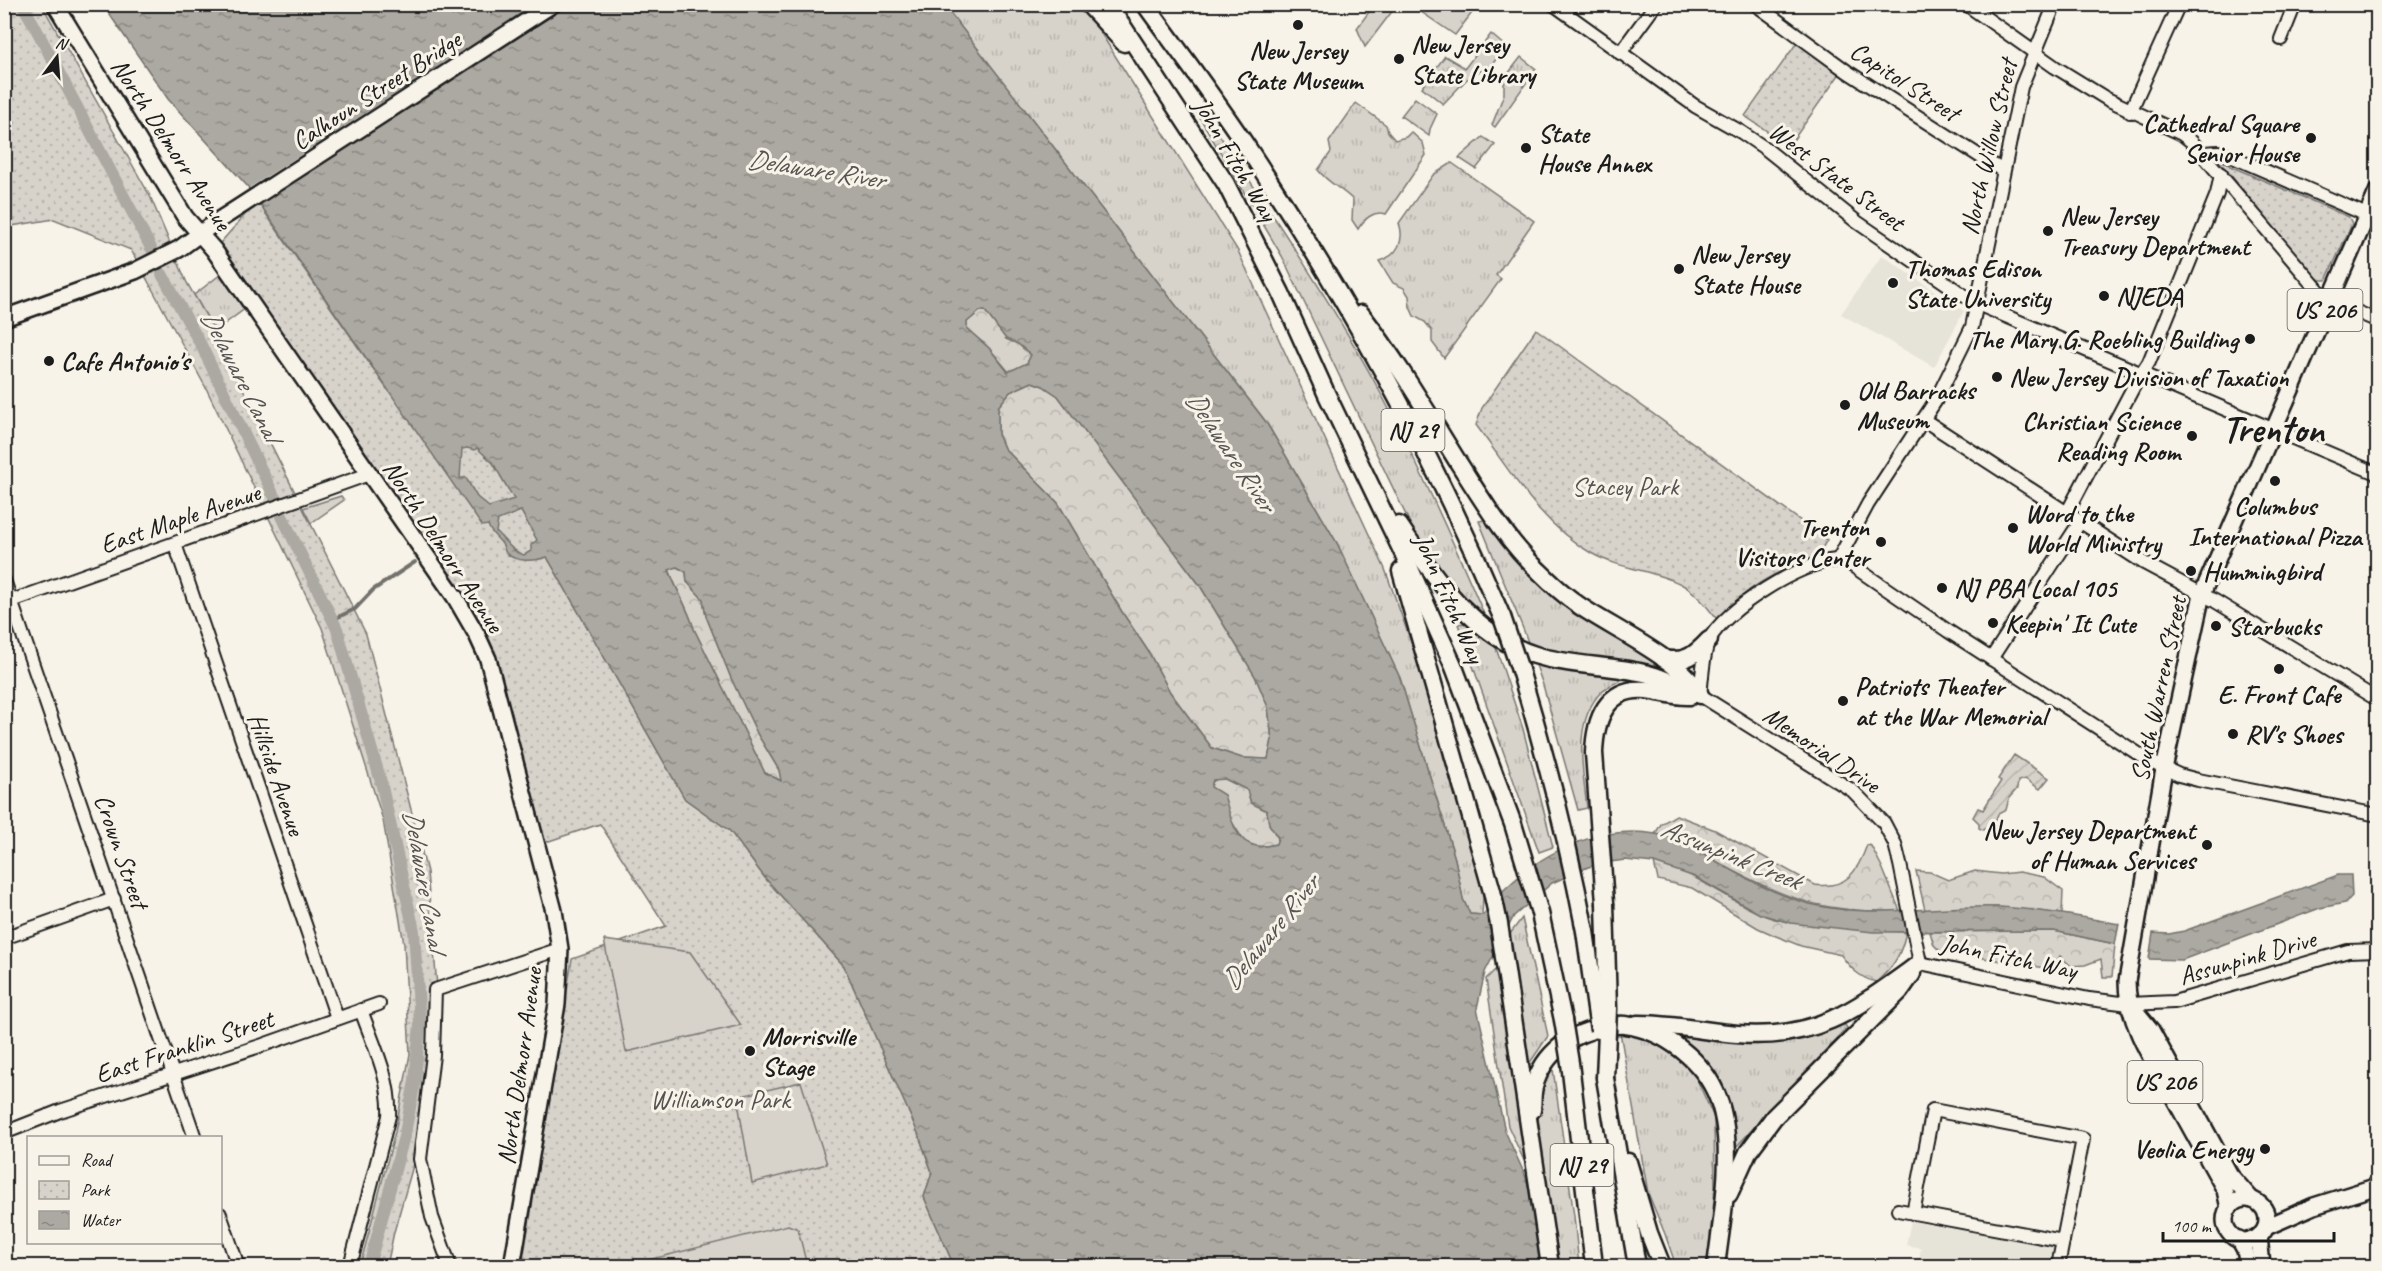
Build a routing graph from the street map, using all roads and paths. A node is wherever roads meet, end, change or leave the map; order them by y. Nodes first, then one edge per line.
1 (55, 4) edge
2 (553, 4) edge
3 (1088, 4) edge
4 (1108, 4) edge
5 (1145, 4) edge
6 (1553, 4) edge
7 (1656, 4) edge
8 (1755, 4) edge
9 (1966, 4) edge
10 (2055, 4) edge
11 (2179, 4) edge
12 (2295, 4) edge
13 (2281, 39) dead end
14 (2033, 52) junction
15 (1620, 53) junction
16 (1150, 70) junction
17 (2130, 112) junction
18 (2203, 153) junction
19 (2003, 171) junction
20 (2221, 174) junction
21 (2378, 190) edge
22 (2367, 214) junction
23 (200, 234) junction
24 (1312, 248) junction
25 (2330, 300) junction
26 (1976, 303) junction
27 (4, 318) edge
28 (2378, 321) edge
29 (2141, 375) junction
30 (1923, 420) junction
31 (2273, 431) junction
32 (1350, 443) junction
33 (369, 474) junction
34 (2378, 474) edge
35 (2067, 513) junction
36 (1386, 518) junction
37 (2080, 522) junction
38 (175, 544) junction
39 (1838, 560) junction
40 (4, 580) edge
41 (2202, 594) junction
42 (8, 602) edge
43 (1709, 640) junction
44 (1664, 659) junction
45 (1992, 659) junction
46 (1700, 695) junction
47 (2378, 700) edge
48 (2164, 769) junction
49 (2378, 815) edge
50 (114, 899) junction
51 (4, 938) edge
52 (560, 949) junction
53 (2378, 950) edge
54 (1920, 963) junction
55 (2089, 999) joint
56 (379, 1004) dead end
57 (2128, 1004) junction
58 (361, 1010) junction
59 (337, 1018) junction
60 (1624, 1024) junction
61 (174, 1073) junction
62 (1607, 1084) junction
63 (4, 1132) edge
64 (195, 1136) edge
65 (1530, 1138) junction
66 (2378, 1186) edge
67 (2257, 1203) junction
68 (1725, 1204) junction
69 (2314, 1206) junction
70 (2229, 1208) junction
71 (1898, 1210) dead end
72 (1913, 1213) junction
73 (222, 1220) edge
74 (2262, 1232) junction
75 (2239, 1239) junction
76 (2063, 1241) junction
77 (238, 1266) edge
78 (350, 1266) edge
79 (450, 1266) edge
80 (512, 1266) edge
81 (1551, 1266) edge
82 (1594, 1266) edge
83 (1637, 1266) edge
84 (1662, 1266) edge
85 (1716, 1266) edge
86 (2058, 1266) edge
87 (2248, 1266) edge
88 (2262, 1266) edge

1 - 23 main road, North Delmorr Avenue
2 - 23 main road, Calhoun Street Bridge
3 - 16 highway
4 - 16 highway, John Fitch Way / NJ 29
5 - 24 highway, John Fitch Way / NJ 29
6 - 15 street, West State Street
7 - 15 street
8 - 19 street, Capitol Street
9 - 14 street
10 - 14 street, North Willow Street
11 - 17 street
12 - 13 street
14 - 17 street
14 - 19 street, North Willow Street
15 - 26 street, West State Street
16 - 32 highway, John Fitch Way / NJ 29
17 - 18 street
18 - 20 street
18 - 22 street
19 - 26 street, North Willow Street
20 - 25 street
20 - 29 street
21 - 22 main road, US 206
22 - 25 main road, US 206
23 - 27 main road, Calhoun Street Bridge
23 - 33 main road, North Delmorr Avenue
24 - 44 highway
24 - 62 highway, John Fitch Way / NJ 29, bridge
25 - 28 street
25 - 31 main road, US 206
26 - 29 street, West State Street
26 - 30 street, North Willow Street
29 - 31 street, West State Street
29 - 35 street
30 - 35 street
30 - 39 street, North Willow Street
31 - 34 street, West State Street
31 - 41 main road, South Warren Street / US 206
32 - 36 highway, John Fitch Way / NJ 29
32 - 46 highway
33 - 38 street, East Maple Avenue
33 - 52 main road, North Delmorr Avenue
35 - 37 street
36 - 65 highway
36 - 82 highway, John Fitch Way / NJ 29, bridge
37 - 41 street
37 - 45 street
38 - 42 street, East Maple Avenue
38 - 59 street, Hillside Avenue
39 - 43 street
39 - 45 street
40 - 42 street, Crown Street
41 - 47 street
41 - 48 main road, South Warren Street / US 206
42 - 50 street, Crown Street
43 - 44 highway
43 - 46 street
44 - 46 highway
45 - 48 street
46 - 54 street, Memorial Drive
46 - 62 highway, bridge
48 - 49 street
48 - 57 main road, South Warren Street / US 206
50 - 51 street
50 - 61 street, Crown Street
52 - 79 street
52 - 80 main road, North Delmorr Avenue
53 - 57 street, Assunpink Drive
54 - 55 street, John Fitch Way
54 - 60 highway
54 - 68 highway
55 - 57 street, Assunpink Drive
56 - 58 street, East Franklin Street
57 - 67 main road
57 - 70 main road, South Warren Street / US 206
58 - 59 street, East Franklin Street
58 - 78 street
59 - 61 street, East Franklin Street
60 - 65 highway
60 - 68 highway
61 - 63 street, East Franklin Street
61 - 64 street, Crown Street
62 - 83 highway, NJ 29
62 - 84 highway
65 - 81 highway
66 - 69 main road
67 - 69 main road
67 - 70 main road
67 - 74 main road
68 - 85 highway
69 - 74 main road
70 - 75 main road, US 206
71 - 72 street
72 - 76 street
72 - 76 street
73 - 77 street
74 - 75 main road
74 - 88 main road
75 - 87 main road
76 - 86 street

